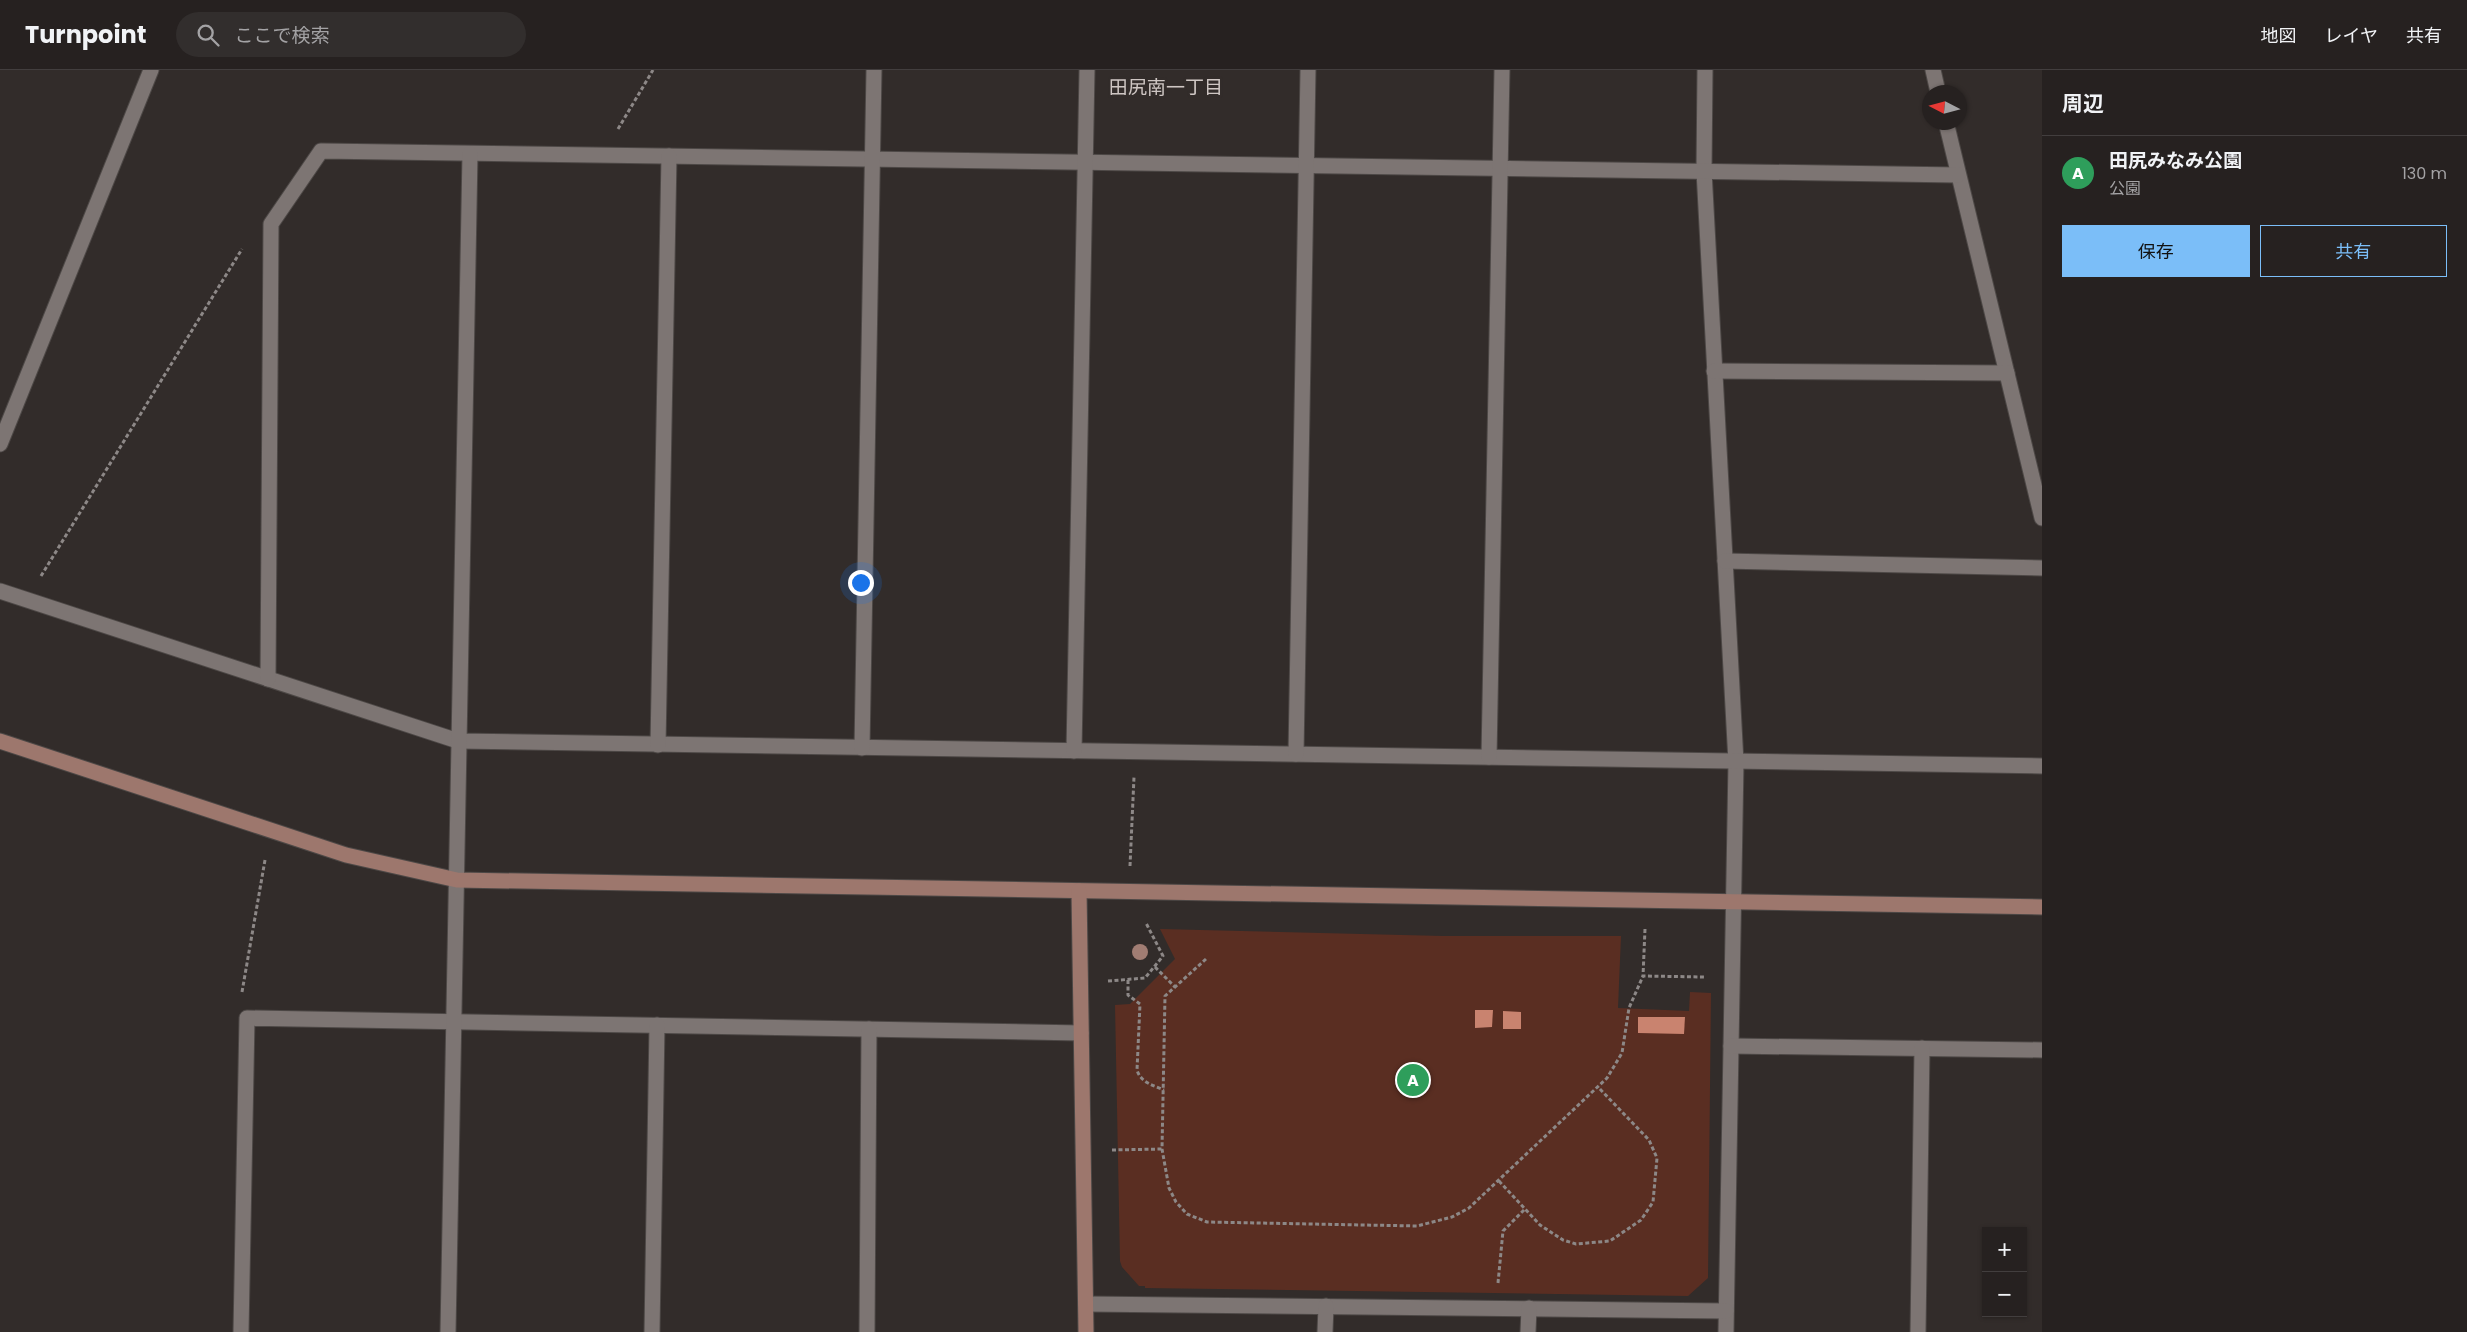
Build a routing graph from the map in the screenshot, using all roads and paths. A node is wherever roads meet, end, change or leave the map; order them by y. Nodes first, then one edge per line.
1 (151, 70) edge
2 (653, 70) edge
3 (874, 70) edge
4 (1087, 70) edge
5 (1308, 70) edge
6 (1502, 70) edge
7 (1705, 70) edge
8 (1933, 70) edge
9 (1936, 85) edge
10 (1948, 130) edge
11 (470, 154) junction
12 (603, 156) junction
13 (669, 156) junction
14 (872, 159) junction
15 (1085, 162) junction
16 (1306, 165) junction
17 (1500, 168) junction
18 (1704, 171) junction
19 (1958, 175) junction
20 (272, 224) junction
21 (1714, 371) junction
22 (2007, 373) junction
23 (0, 444) edge
24 (2042, 518) edge
25 (1725, 561) junction
26 (2042, 568) edge
27 (0, 591) edge
28 (26, 600) junction
29 (268, 679) junction
30 (0, 741) edge
31 (458, 741) junction
32 (658, 745) junction
33 (862, 748) junction
34 (1074, 751) junction
35 (1135, 752) junction
36 (1296, 754) junction
37 (1489, 756) junction
38 (1736, 762) junction
39 (2042, 766) edge
40 (265, 860) dead end
41 (1130, 869) dead end
42 (457, 880) junction
43 (1079, 891) junction
44 (1733, 902) junction
45 (2042, 907) edge
46 (1146, 923) dead end
47 (1644, 929) dead end
48 (1206, 959) dead end
49 (1155, 967) junction
50 (1643, 976) junction
51 (1732, 978) junction
52 (1128, 980) junction
53 (1108, 981) dead end
54 (1175, 987) junction
55 (247, 1018) junction
56 (454, 1022) junction
57 (657, 1025) junction
58 (869, 1029) junction
59 (1081, 1032) junction
60 (1731, 1046) junction
61 (1922, 1048) junction
62 (2042, 1050) edge
63 (1598, 1087) junction
64 (1164, 1090) junction
65 (1162, 1149) junction
66 (1112, 1150) dead end
67 (1499, 1180) junction
68 (1525, 1209) junction
69 (1086, 1304) junction
70 (1326, 1306) junction
71 (1498, 1308) junction
72 (1528, 1308) junction
73 (1726, 1310) junction
74 (241, 1332) edge
75 (448, 1332) edge
76 (652, 1332) edge
77 (867, 1332) edge
78 (1086, 1332) edge
79 (1325, 1332) edge
80 (1528, 1332) edge
81 (1726, 1332) edge
82 (1918, 1332) edge

1 - 23 street
2 - 12 path
3 - 14 street
4 - 15 street
5 - 16 street
6 - 17 street
7 - 18 street
8 - 9 street
10 - 19 street
11 - 12 street
11 - 20 street
11 - 31 street
12 - 13 street
13 - 14 street
13 - 32 street
14 - 15 street
14 - 33 street
15 - 16 street
15 - 34 street
16 - 17 street
16 - 36 street
17 - 18 street
17 - 37 street
18 - 19 street
18 - 21 street
19 - 22 street
20 - 28 path
20 - 29 street
21 - 22 street
21 - 25 street
22 - 24 street
25 - 26 street
25 - 38 street
27 - 28 street
28 - 29 street
29 - 31 street
30 - 42 street
31 - 32 street
31 - 42 street
32 - 33 street
33 - 34 street
34 - 35 street
35 - 36 street
35 - 41 path
36 - 37 street
37 - 38 street
38 - 39 street
38 - 44 street
40 - 55 path
42 - 43 street
42 - 56 street
43 - 44 street
43 - 59 street
44 - 45 street
44 - 51 street
46 - 49 path
47 - 50 path
48 - 54 path
49 - 52 path
49 - 54 path
50 - 51 path
50 - 63 path
51 - 60 street
52 - 53 path
52 - 64 path
54 - 64 path
55 - 56 street
55 - 74 street
56 - 57 street
56 - 75 street
57 - 58 street
57 - 76 street
58 - 59 street
58 - 77 street
59 - 69 street
60 - 61 street
60 - 73 street
61 - 62 street
61 - 82 street
63 - 67 path
63 - 68 path
64 - 65 path
65 - 66 path
65 - 67 path
67 - 68 path
68 - 71 path
69 - 70 street
69 - 78 street
70 - 71 street
70 - 79 street
71 - 72 street
72 - 73 street
72 - 80 street
73 - 81 street

